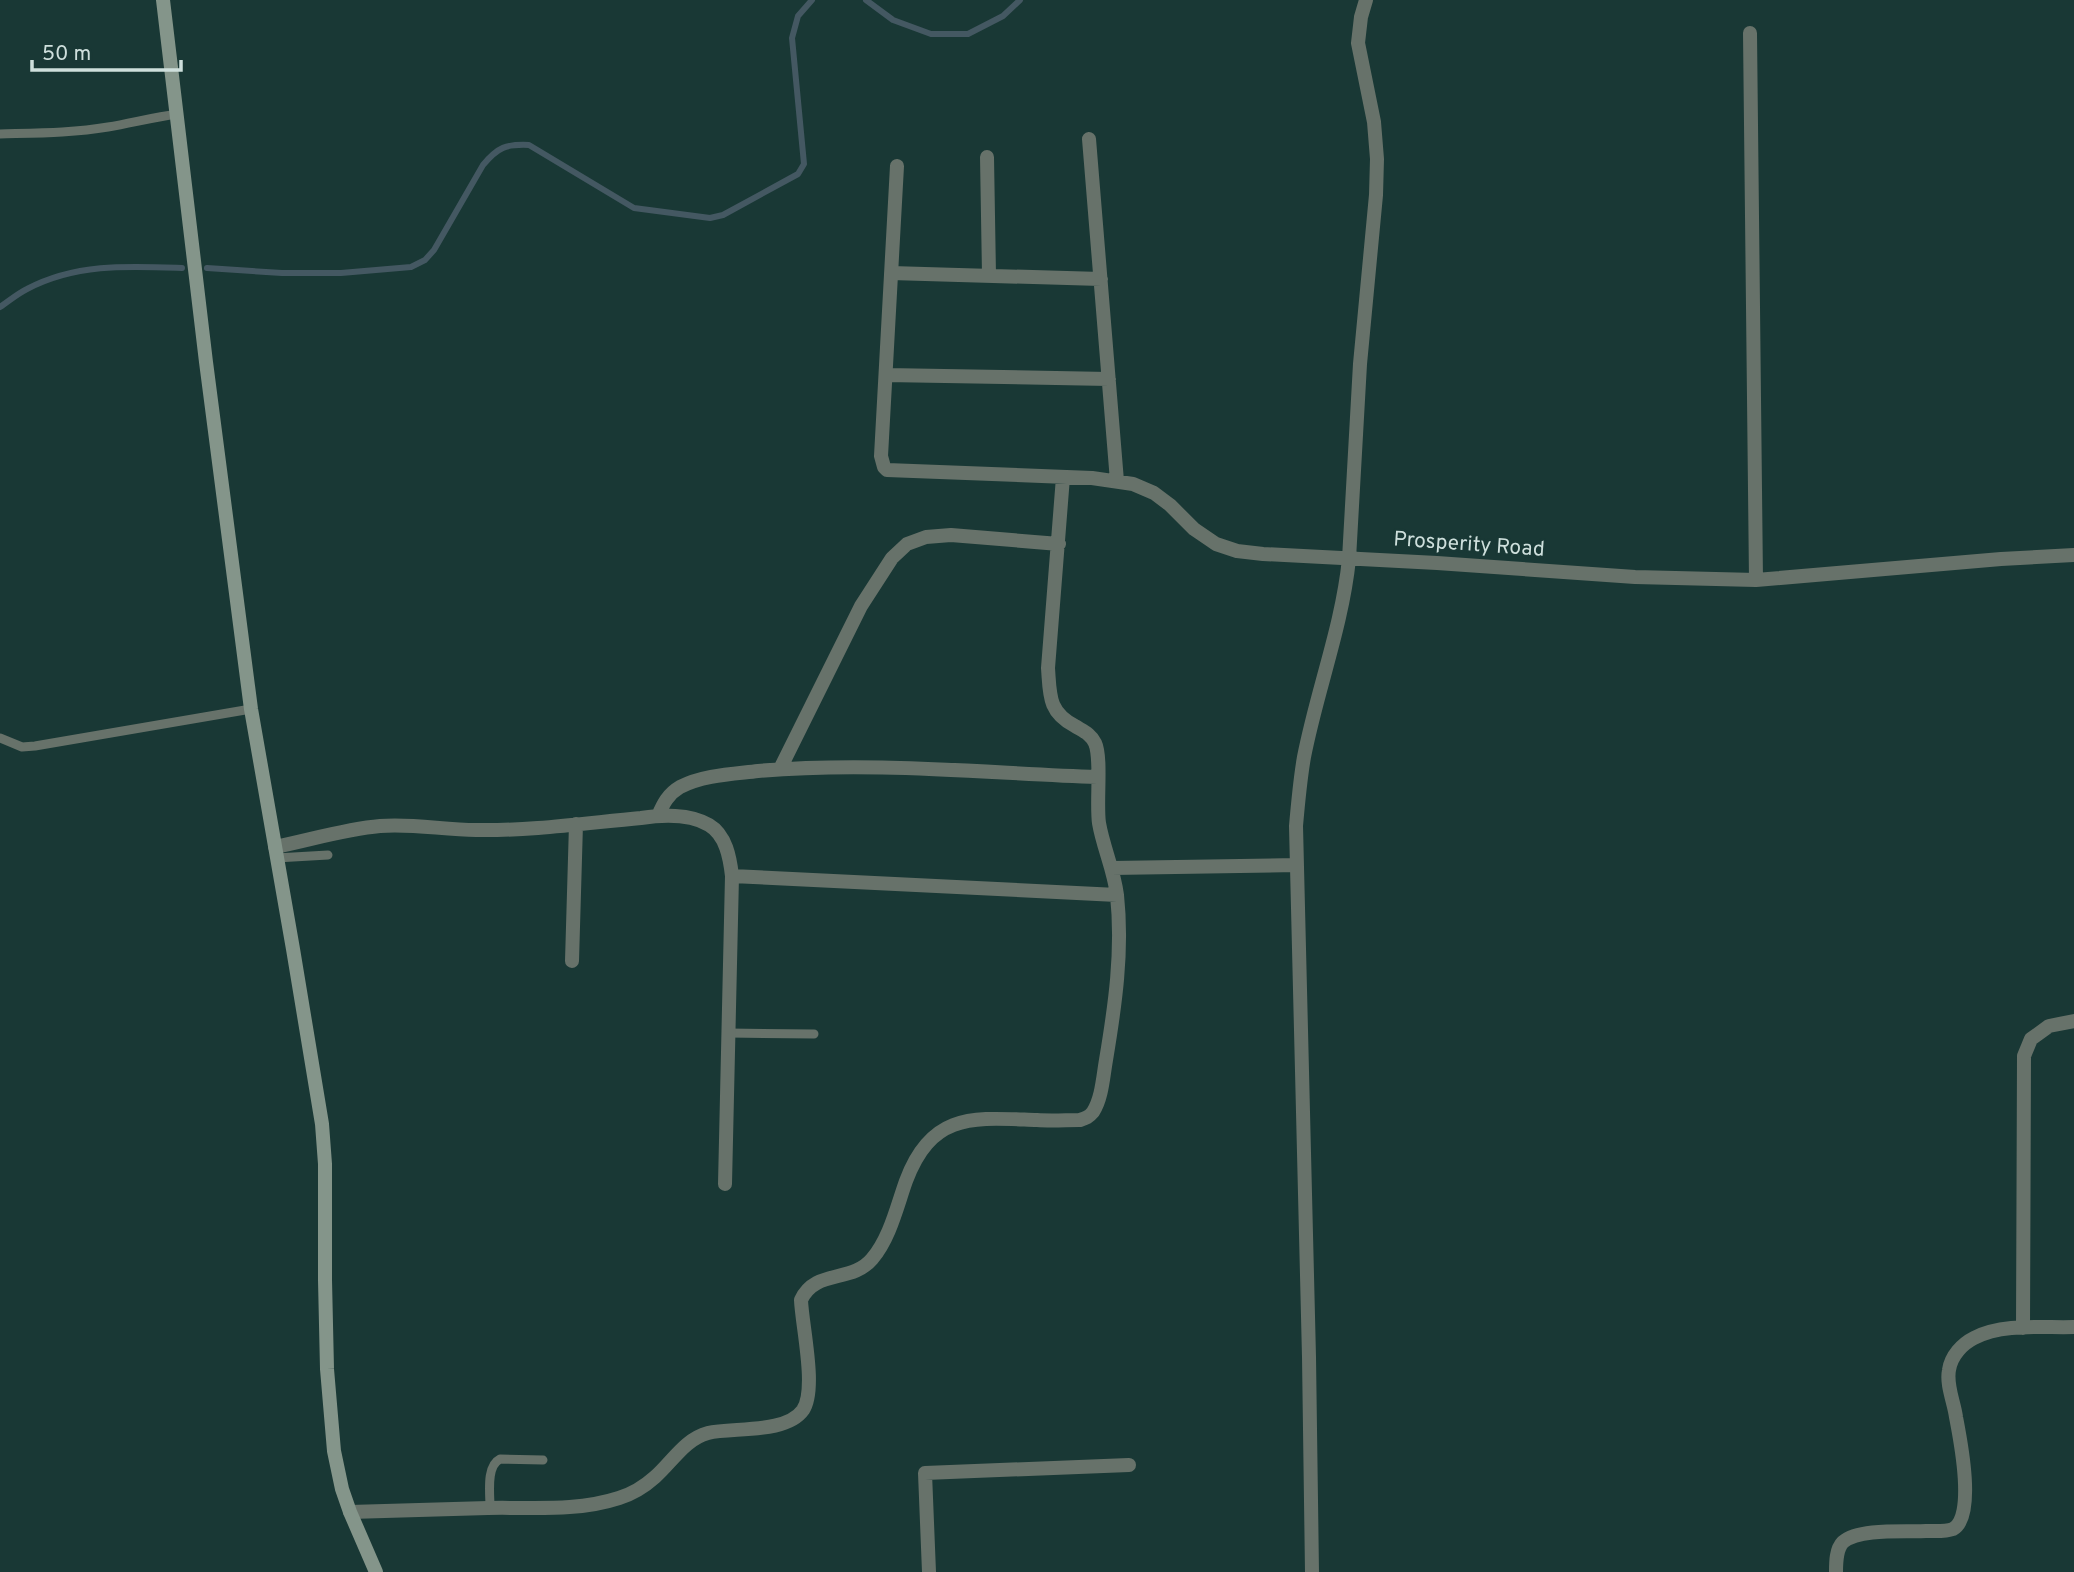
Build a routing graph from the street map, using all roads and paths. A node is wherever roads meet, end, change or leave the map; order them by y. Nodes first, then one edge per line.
1 (163, 0) edge
2 (1366, 0) edge
3 (1750, 33) dead end
4 (178, 114) junction
5 (0, 134) edge
6 (1089, 139) dead end
7 (987, 157) dead end
8 (897, 166) dead end
9 (891, 273) junction
10 (989, 275) junction
11 (1101, 279) junction
12 (886, 375) junction
13 (1109, 379) junction
14 (1063, 477) junction
15 (1117, 481) junction
16 (1059, 544) junction
17 (2074, 555) edge
18 (1349, 559) junction
19 (1756, 580) junction
20 (250, 709) junction
21 (0, 738) edge
22 (780, 769) junction
23 (1097, 777) junction
24 (658, 816) junction
25 (576, 824) junction
26 (276, 853) junction
27 (328, 855) dead end
28 (1296, 865) junction
29 (1112, 868) junction
30 (732, 876) junction
31 (1117, 895) junction
32 (572, 961) dead end
33 (2074, 1021) edge
34 (729, 1033) junction
35 (814, 1034) dead end
36 (725, 1184) dead end
37 (2074, 1327) edge
38 (2023, 1328) junction
39 (543, 1460) dead end
40 (1129, 1465) dead end
41 (490, 1507) junction
42 (350, 1512) junction
43 (376, 1572) edge
44 (929, 1572) edge
45 (1312, 1572) edge
46 (1836, 1572) edge

1 - 4 street
2 - 18 street
3 - 19 street
4 - 5 lane
4 - 20 street
6 - 11 street
7 - 10 street
8 - 9 street
9 - 10 street
9 - 12 street
10 - 11 street
11 - 13 street
12 - 13 street
12 - 14 street, Prosperity Road
13 - 15 street
14 - 15 street, Prosperity Road
14 - 16 street
15 - 18 street, Prosperity Road
16 - 22 street
16 - 23 street
17 - 19 street, Prosperity Road
18 - 19 street, Prosperity Road
18 - 28 street
20 - 21 lane
20 - 26 street
22 - 23 street
22 - 24 street
23 - 29 street
24 - 25 street
24 - 30 street
25 - 26 street
25 - 32 street
26 - 27 lane
26 - 42 street
28 - 29 street
28 - 45 street
29 - 31 street
30 - 31 street
30 - 34 street
31 - 41 street
33 - 38 street
34 - 35 lane
34 - 36 street
37 - 38 street
38 - 46 street
39 - 41 lane
40 - 44 street
41 - 42 street
42 - 43 street

